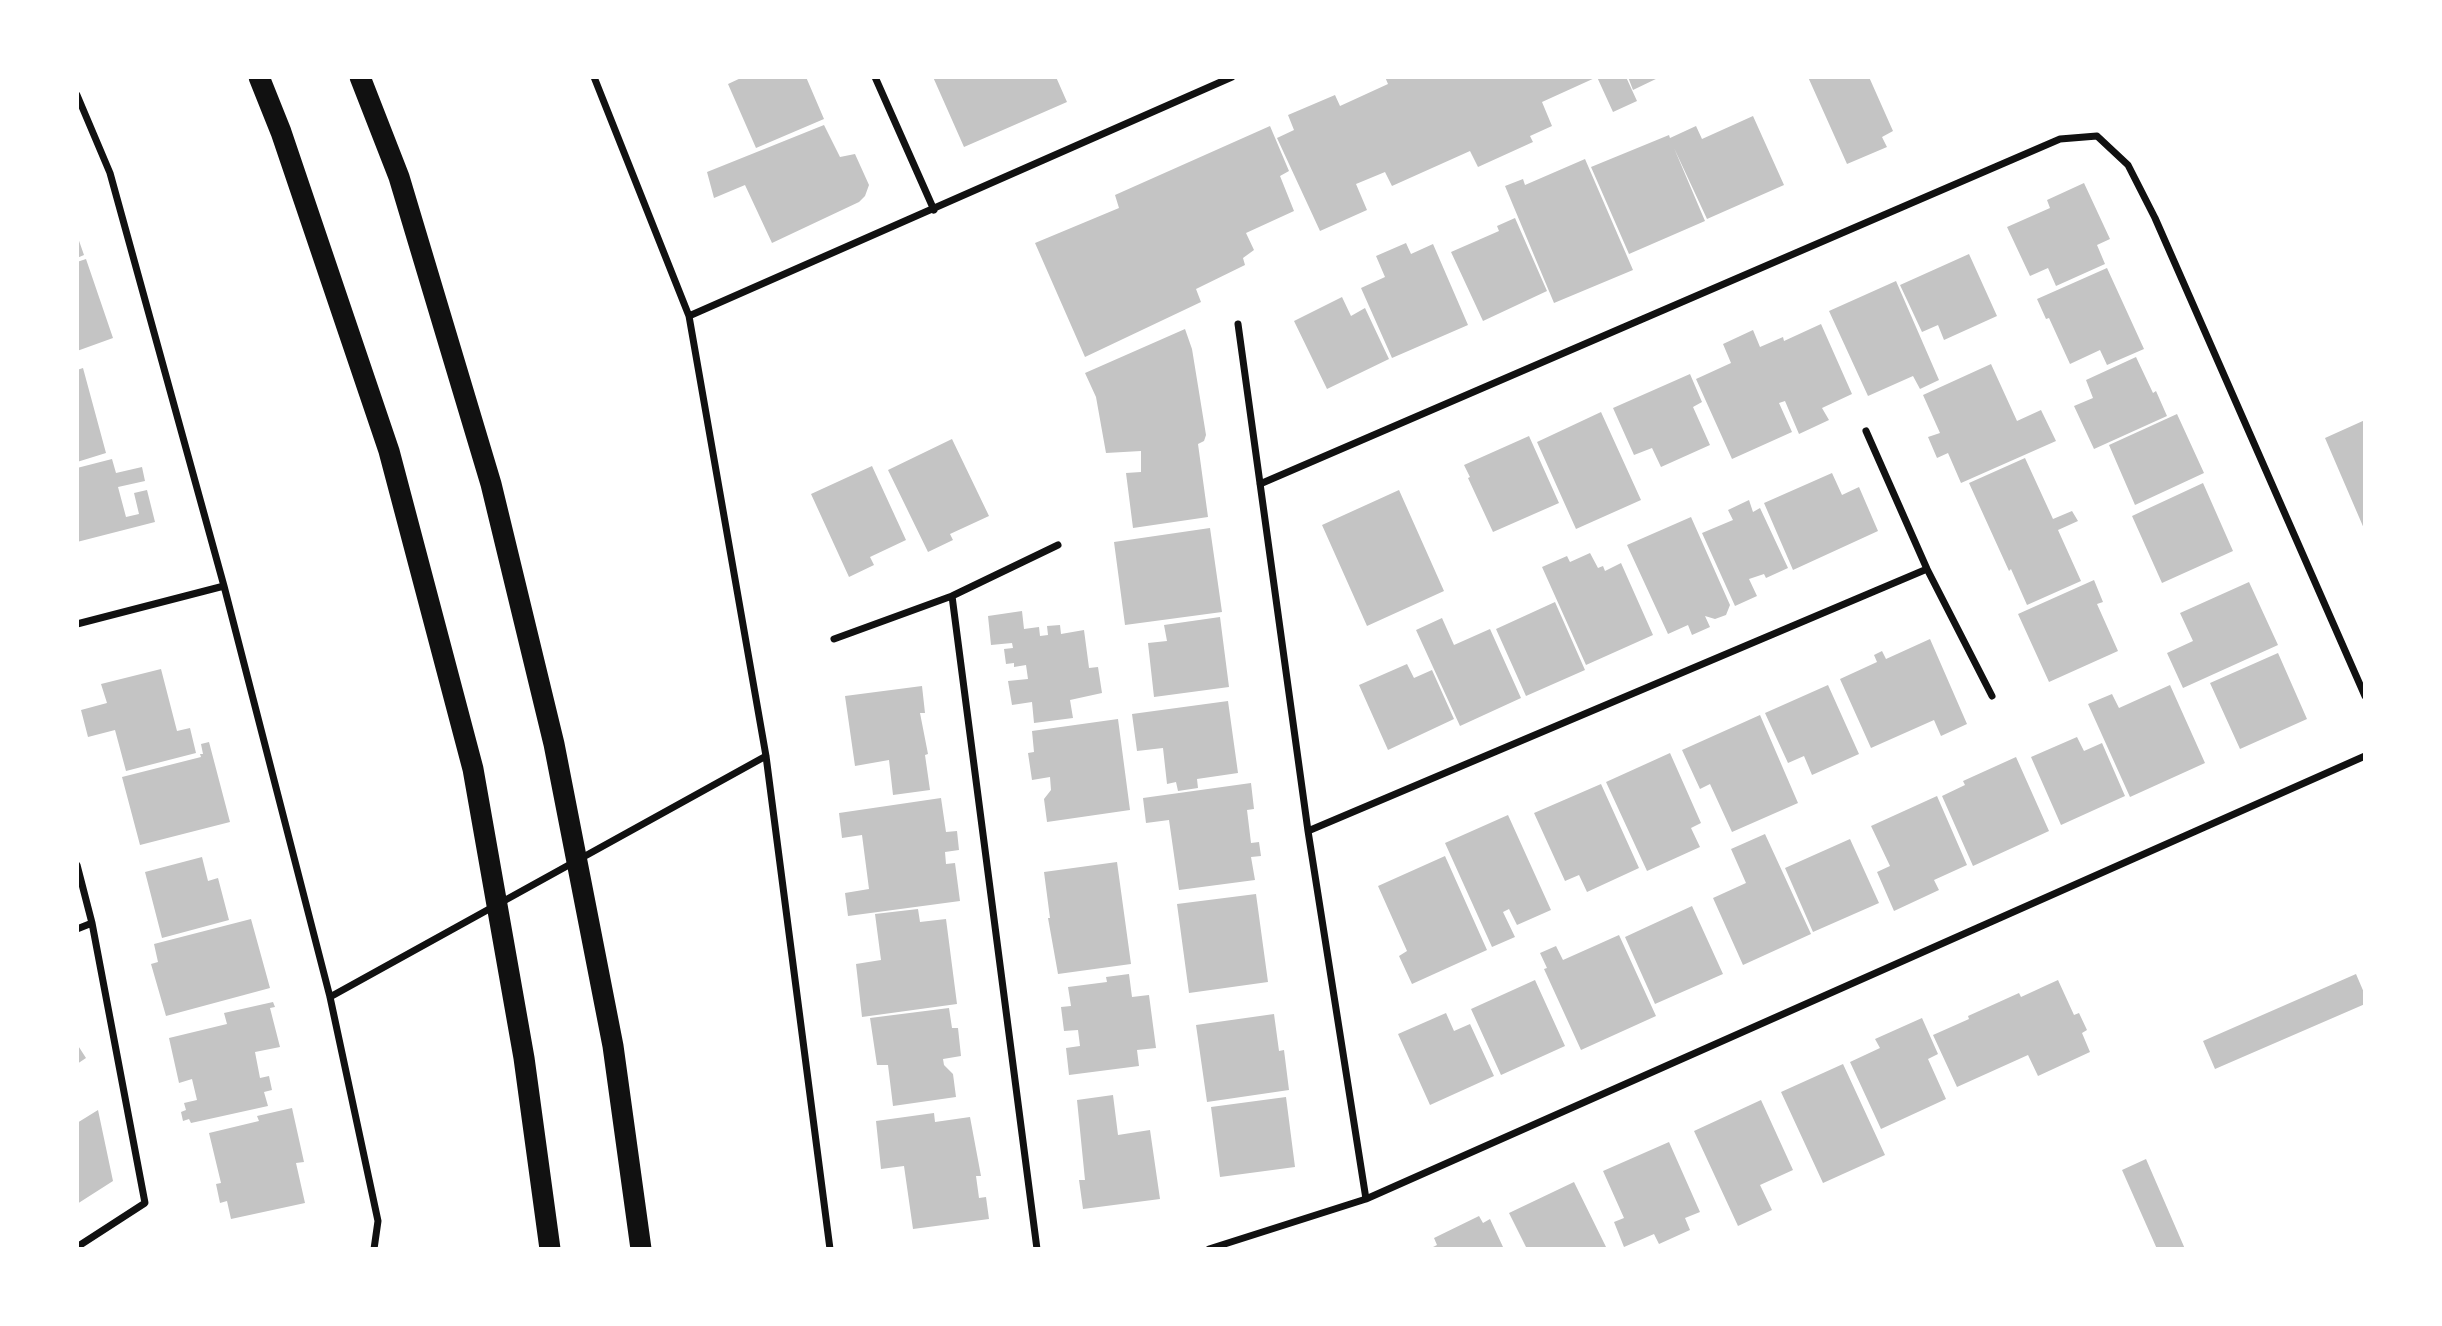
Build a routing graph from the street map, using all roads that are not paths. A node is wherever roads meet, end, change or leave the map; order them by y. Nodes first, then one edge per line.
1 (259, 77) edge
2 (360, 77) edge
3 (594, 77) edge
4 (875, 77) edge
5 (1231, 77) edge
6 (77, 95) edge
7 (934, 210) junction
8 (689, 316) junction
9 (1238, 324) dead end
10 (1867, 431) dead end
11 (1260, 484) junction
12 (1058, 545) dead end
13 (1927, 569) junction
14 (224, 586) junction
15 (951, 596) junction
16 (77, 624) edge
17 (834, 639) dead end
18 (1992, 696) dead end
19 (2365, 696) edge
20 (766, 756) junction
21 (2365, 756) edge
22 (1308, 831) junction
23 (77, 865) edge
24 (92, 923) junction
25 (77, 929) edge
26 (330, 997) junction
27 (1366, 1199) junction
28 (77, 1247) edge
29 (373, 1249) edge
30 (550, 1249) edge
31 (641, 1249) edge
32 (830, 1249) edge
33 (1037, 1249) edge
34 (1209, 1249) edge

1 - 30 highway
2 - 31 highway
3 - 8 street
4 - 7 street
5 - 7 street
6 - 14 street
7 - 8 street
8 - 20 street
9 - 11 street
10 - 13 street
11 - 19 street
11 - 22 street
12 - 15 street
13 - 18 street
13 - 22 street
14 - 16 street
14 - 26 street
15 - 17 street
15 - 33 street
20 - 26 street
20 - 32 street
21 - 27 street
22 - 27 street
23 - 24 street
24 - 25 street
24 - 28 street
26 - 29 street
27 - 34 street

